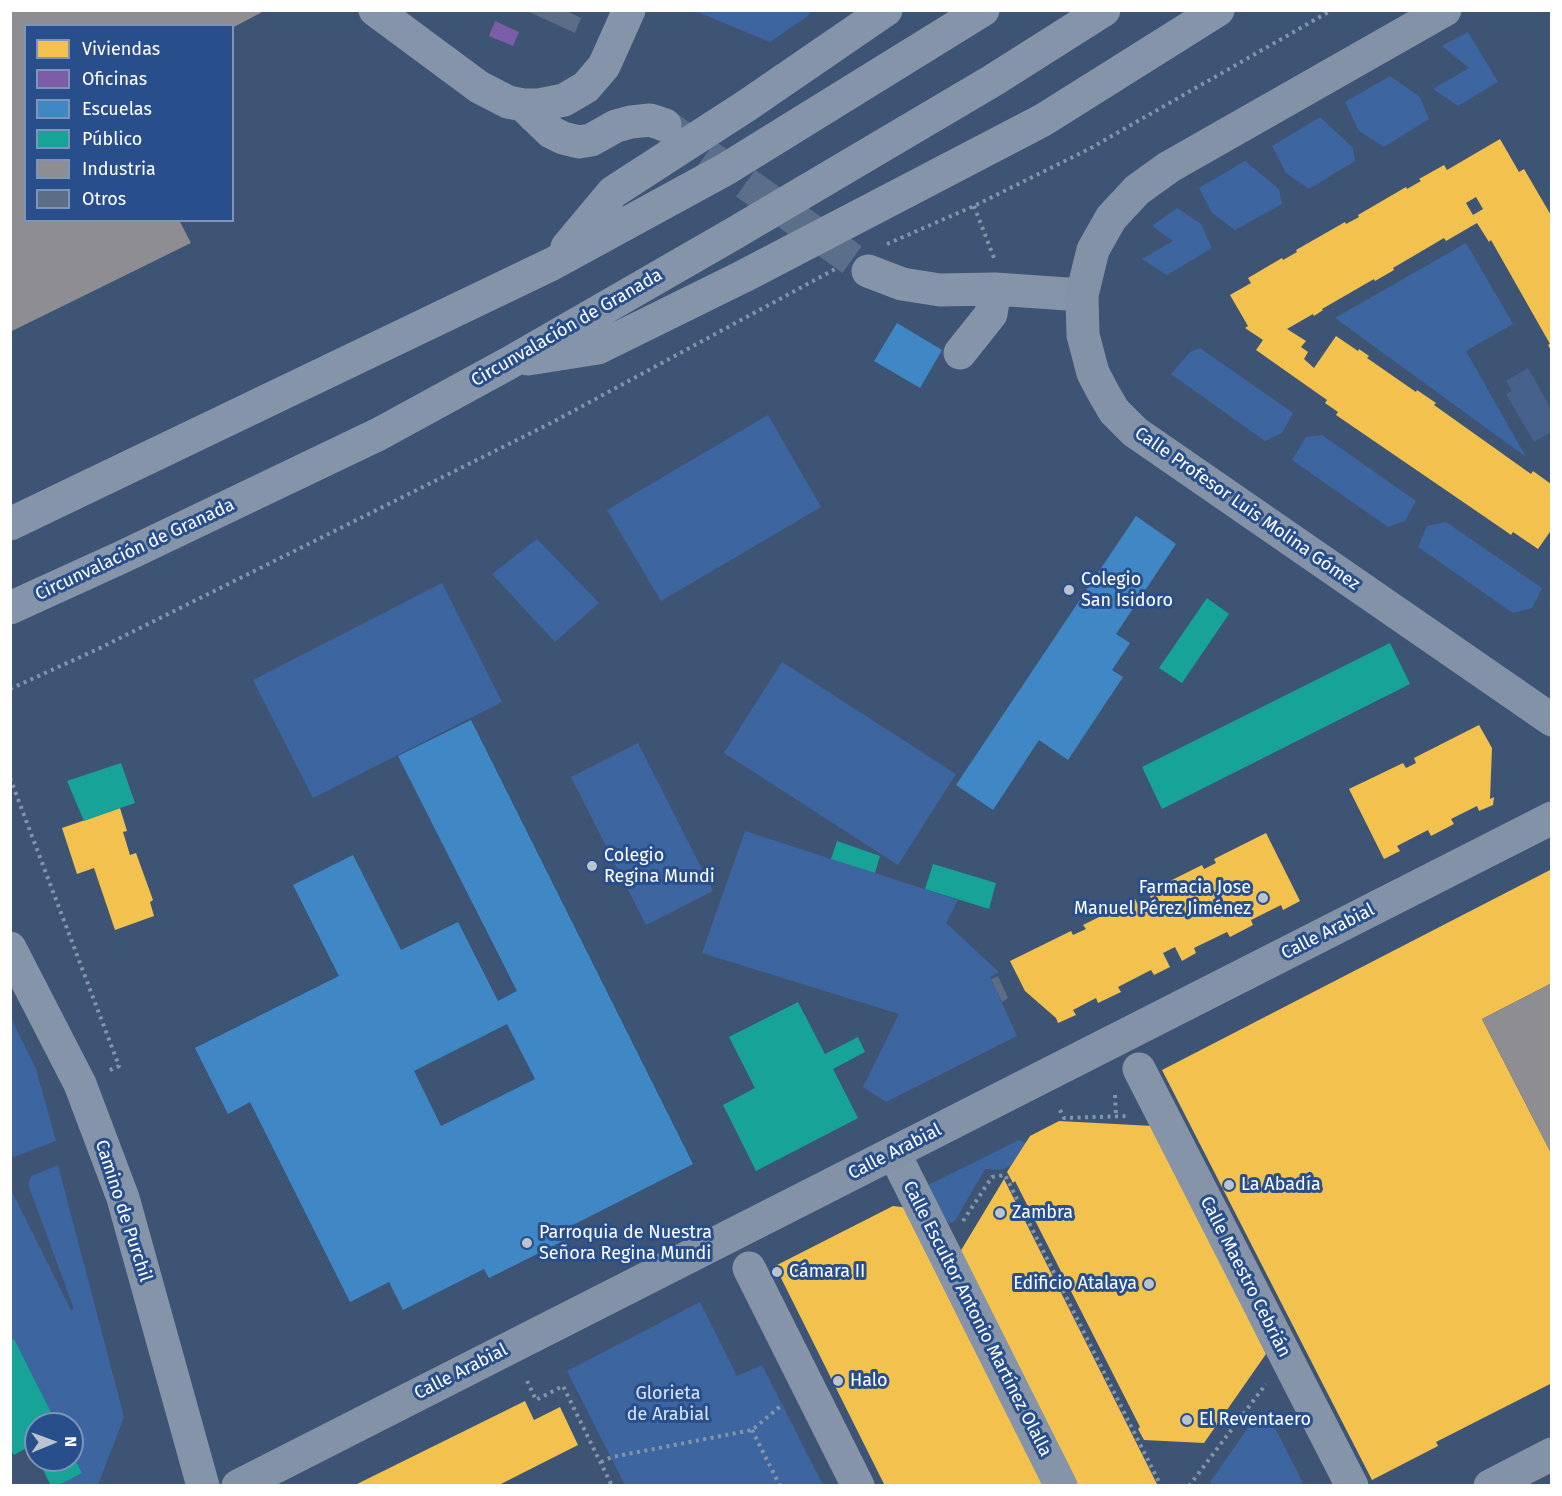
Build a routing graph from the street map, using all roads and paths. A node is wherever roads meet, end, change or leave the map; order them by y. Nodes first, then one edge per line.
1 (375, 10) edge
2 (629, 10) edge
3 (886, 10) edge
4 (983, 10) edge
5 (1104, 10) edge
6 (1218, 10) edge
7 (1332, 10) edge
8 (1445, 10) edge
9 (564, 100) junction
10 (523, 105) junction
11 (665, 125) tunnel mouth
12 (616, 126) junction
13 (974, 206) junction
14 (864, 261) junction
15 (552, 264) junction
16 (995, 289) junction
17 (1082, 295) junction
18 (960, 353) dead end
19 (509, 363) junction
20 (10, 524) edge
21 (10, 608) edge
22 (10, 689) edge
23 (1551, 720) edge
24 (10, 778) edge
25 (1551, 818) edge
26 (10, 948) edge
27 (1139, 1069) dead end
28 (80, 1084) junction
29 (1115, 1091) dead end
30 (1159, 1108) junction
31 (1060, 1110) dead end
32 (1116, 1116) junction
33 (894, 1153) junction
34 (939, 1242) junction
35 (749, 1269) dead end
36 (1292, 1368) junction
37 (526, 1381) dead end
38 (1551, 1454) edge
39 (601, 1462) junction
40 (203, 1485) edge
41 (238, 1485) edge
42 (612, 1485) edge
43 (780, 1485) edge
44 (858, 1485) edge
45 (1061, 1485) edge
46 (1161, 1485) edge
47 (1189, 1485) edge
48 (1352, 1485) edge
49 (1490, 1485) edge

1 - 10 main road
2 - 9 main road
3 - 15 main road
4 - 15 main road
5 - 19 main road, Circunvalación de Granada
6 - 19 main road
7 - 13 path
8 - 17 main road, Calle Profesor Luis Molina Gómez
9 - 10 main road
9 - 12 main road
10 - 12 main road
11 - 12 main road
13 - 14 path
13 - 16 path
14 - 16 main road
14 - 22 path
15 - 20 main road
16 - 17 main road
16 - 18 main road
17 - 23 main road, Calle Profesor Luis Molina Gómez
19 - 21 main road, Circunvalación de Granada
24 - 28 path
25 - 33 main road, Calle Arabial
26 - 28 main road, Camino de Purchil
27 - 30 main road, Calle Maestro Cebrián
28 - 40 main road, Camino de Purchil
29 - 32 path
30 - 32 path
30 - 36 main road, Calle Maestro Cebrián
31 - 32 path
33 - 34 main road, Calle Escultor Antonio Martínez Olalla
33 - 41 main road, Calle Arabial
34 - 45 main road, Calle Escultor Antonio Martínez Olalla
34 - 46 path
35 - 44 main road
36 - 47 path
36 - 48 main road, Calle Maestro Cebrián
37 - 39 path
38 - 49 main road
39 - 42 path
39 - 43 path

